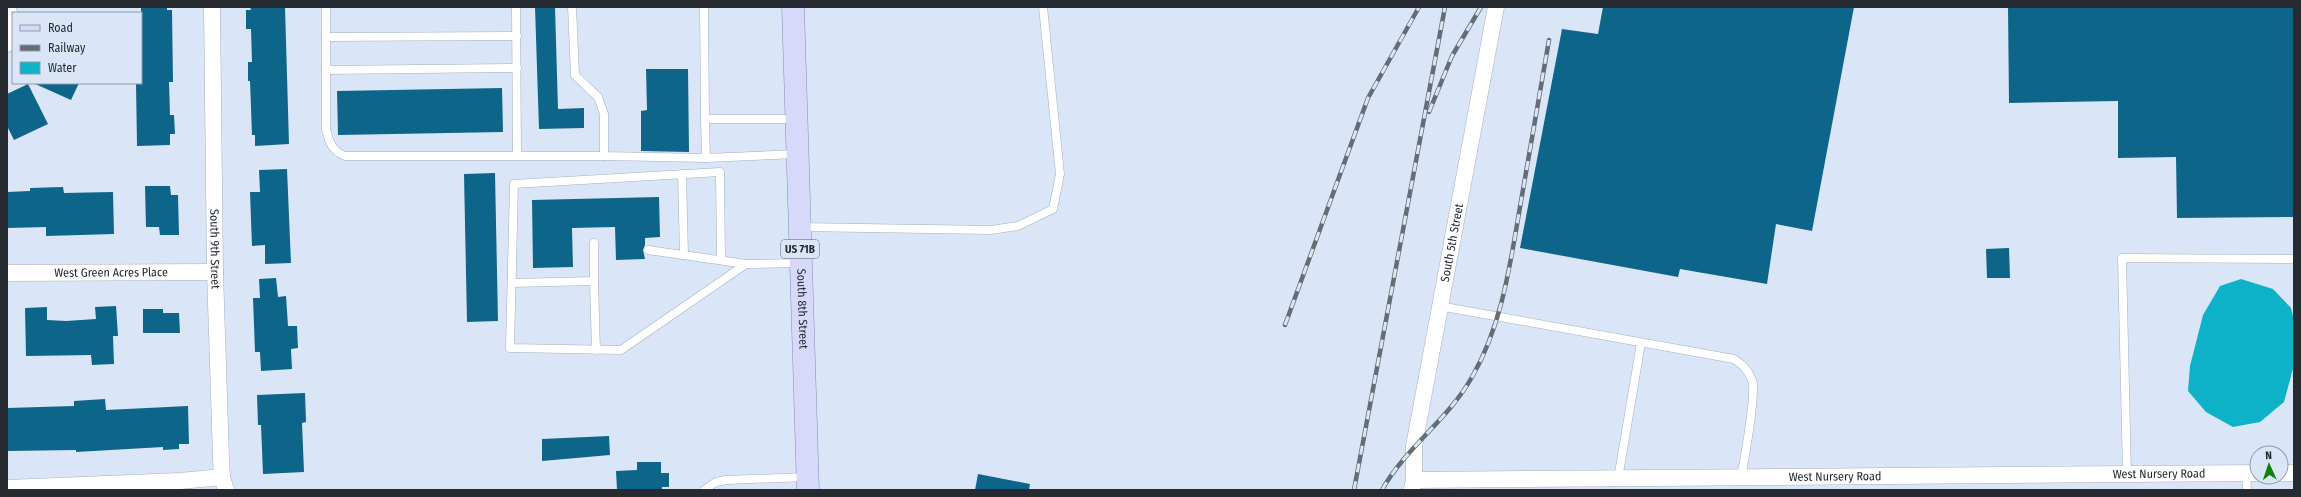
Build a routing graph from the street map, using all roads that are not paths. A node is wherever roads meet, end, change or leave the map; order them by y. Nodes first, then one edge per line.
1 (7, 7) edge
2 (212, 7) edge
3 (326, 7) edge
4 (516, 7) edge
5 (572, 7) edge
6 (704, 7) edge
7 (793, 7) edge
8 (1043, 7) edge
9 (1496, 7) edge
10 (517, 36) junction
11 (326, 37) junction
12 (7, 44) edge
13 (517, 68) junction
14 (326, 70) junction
15 (705, 119) junction
16 (796, 119) junction
17 (797, 154) junction
18 (518, 156) junction
19 (604, 156) junction
20 (706, 158) junction
21 (682, 174) junction
22 (800, 227) junction
23 (594, 243) dead end
24 (648, 250) dead end
25 (684, 255) junction
26 (2294, 258) edge
27 (721, 260) junction
28 (801, 263) junction
29 (746, 264) junction
30 (215, 272) junction
31 (7, 273) edge
32 (594, 281) junction
33 (512, 283) junction
34 (1439, 306) junction
35 (1640, 343) junction
36 (596, 350) junction
37 (2249, 473) edge
38 (2128, 475) junction
39 (1741, 478) junction
40 (1618, 479) junction
41 (224, 484) edge
42 (808, 484) edge
43 (1413, 485) edge
44 (7, 488) edge
45 (704, 490) edge

1 - 12 street
2 - 30 street, South 9th Street
3 - 11 lane
4 - 10 lane
5 - 19 lane
6 - 15 lane
7 - 16 main road, South 8th Street / US 71B
8 - 22 lane
9 - 34 street, South 5th Street
10 - 11 lane
10 - 13 lane
11 - 14 lane
13 - 14 lane
13 - 18 lane
14 - 18 lane
15 - 16 lane
15 - 20 lane
16 - 17 main road, South 8th Street / US 71B
17 - 20 lane
17 - 22 main road, South 8th Street / US 71B
18 - 19 lane
19 - 20 lane
21 - 25 lane
21 - 27 lane
21 - 33 lane
22 - 28 main road, South 8th Street / US 71B
23 - 32 lane
24 - 25 lane
25 - 27 lane
26 - 38 lane
27 - 29 lane
28 - 29 lane
28 - 42 main road, South 8th Street / US 71B
29 - 36 lane
30 - 31 street, West Green Acres Place
30 - 41 street, South 9th Street
32 - 33 lane
32 - 36 lane
33 - 36 lane
34 - 35 lane
34 - 43 street, South 5th Street
35 - 39 lane
35 - 40 lane
37 - 38 street, West Nursery Road
38 - 39 street, West Nursery Road
39 - 40 street, West Nursery Road
40 - 43 street, West Nursery Road
41 - 44 street
42 - 45 lane

